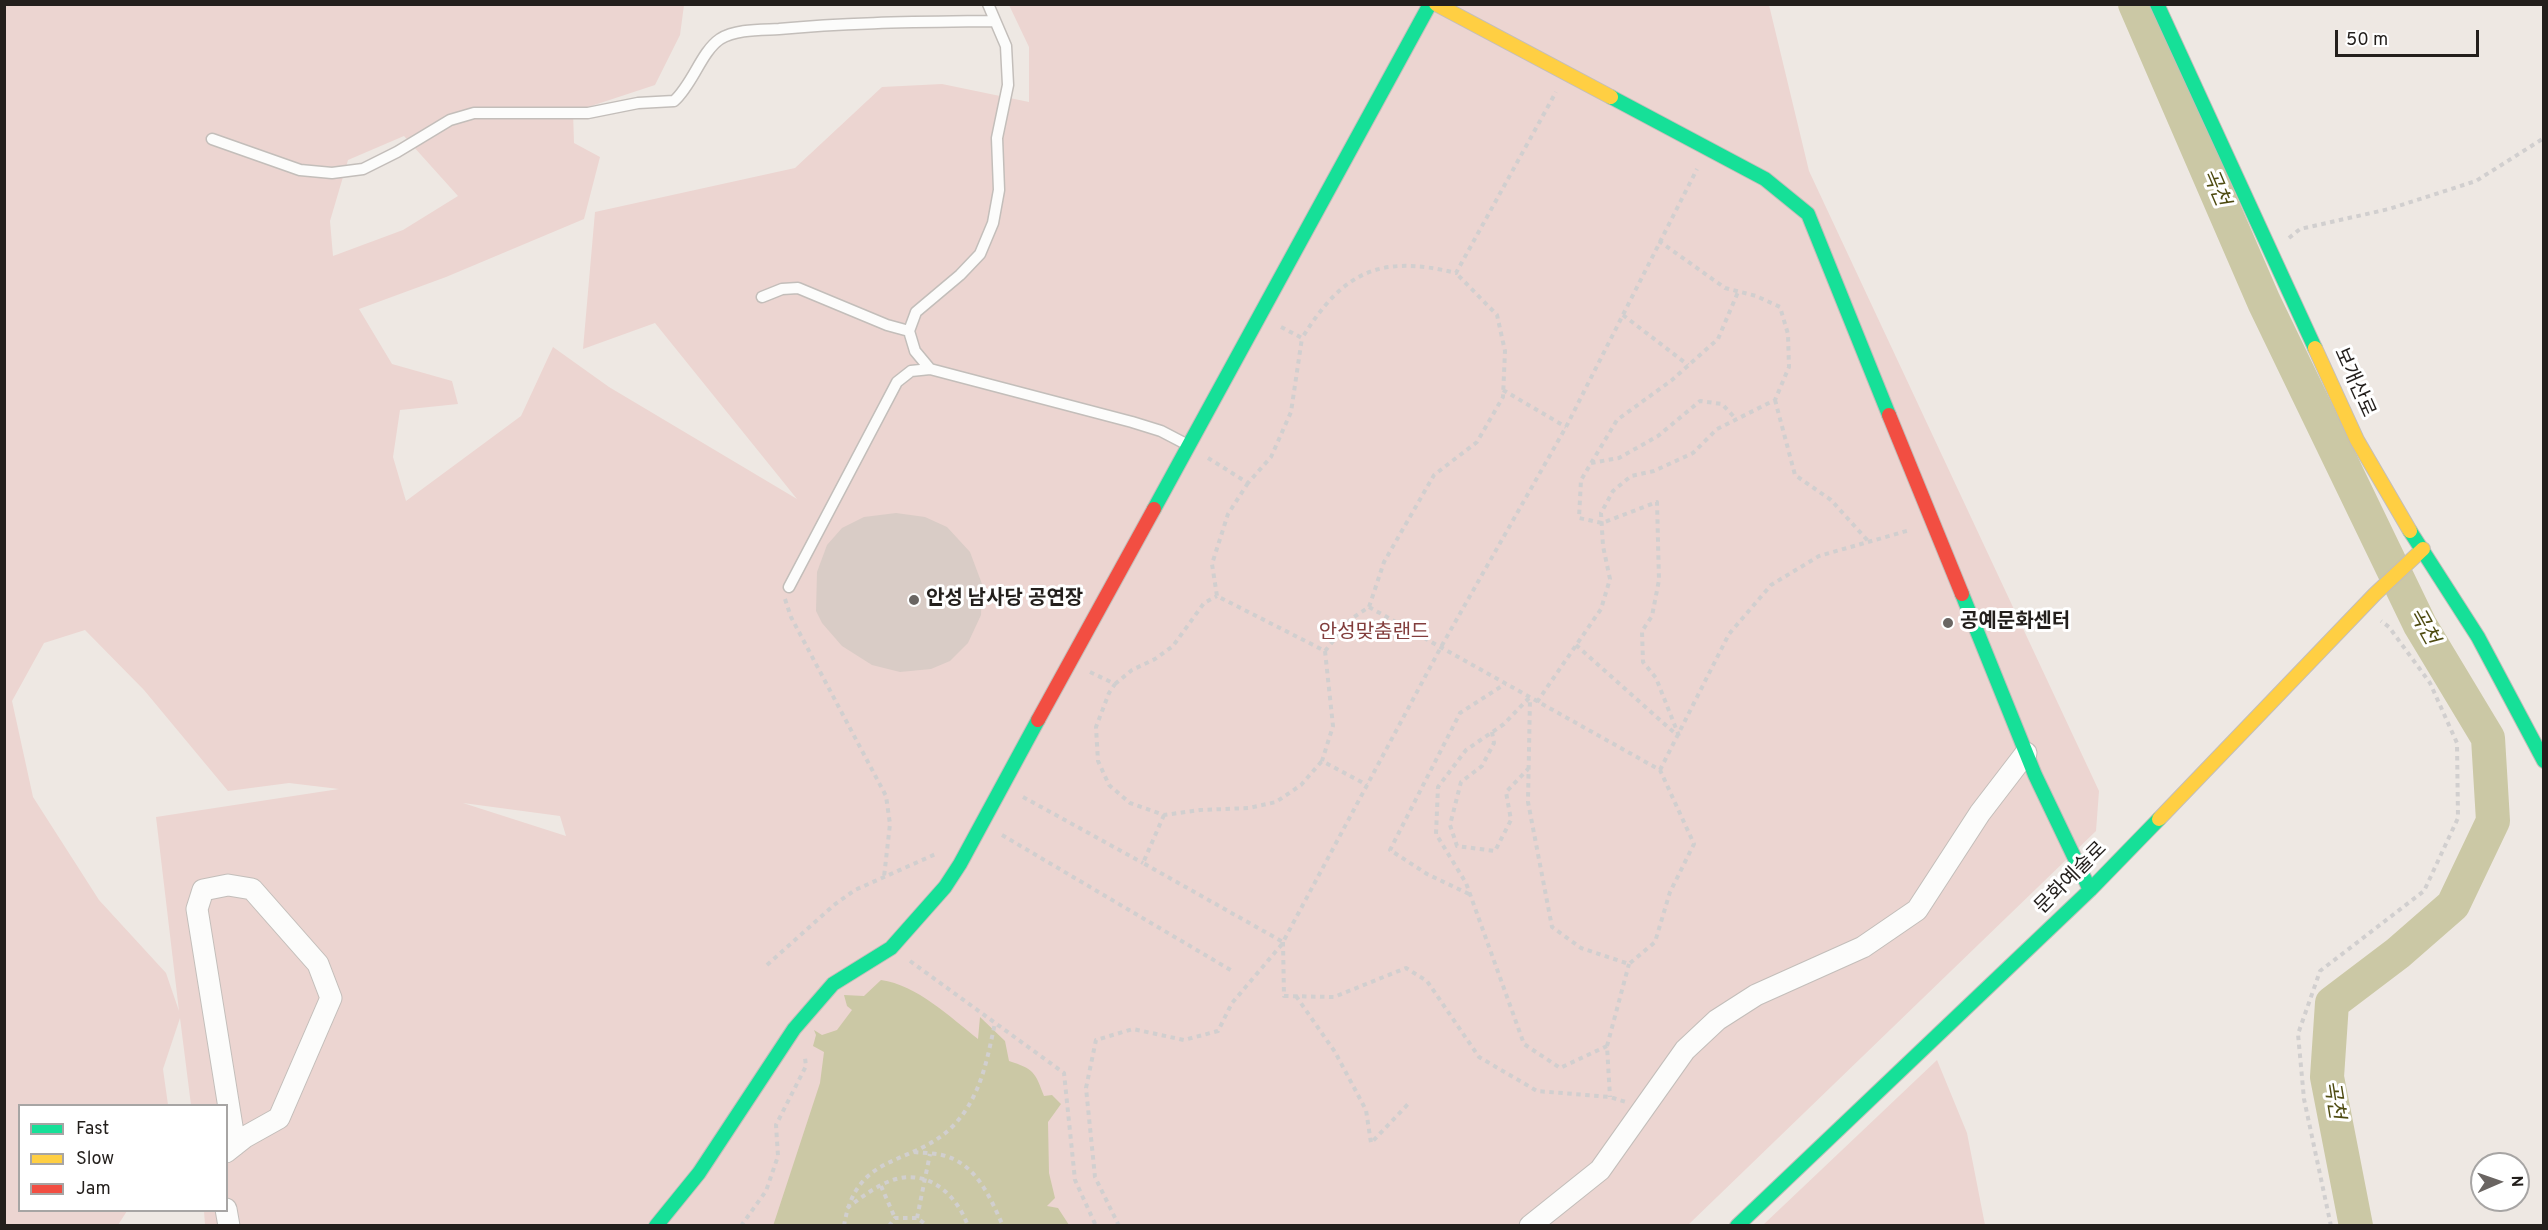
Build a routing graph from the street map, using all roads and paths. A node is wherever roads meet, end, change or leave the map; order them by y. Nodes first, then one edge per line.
1 (988, 4) edge
2 (1430, 4) edge
3 (1436, 4) edge
4 (2157, 4) edge
5 (995, 21) junction
6 (1566, 73) junction
7 (2544, 138) edge
8 (212, 140) dead end
9 (1707, 149) junction
10 (1659, 241) junction
11 (2272, 252) junction
12 (1456, 273) junction
13 (1738, 292) junction
14 (762, 297) dead end
15 (1261, 315) junction
16 (1623, 315) junction
17 (909, 331) junction
18 (1302, 338) junction
19 (1688, 365) junction
20 (930, 369) junction
21 (1503, 390) junction
22 (1775, 400) junction
23 (1736, 419) junction
24 (1566, 427) junction
25 (1189, 446) junction
26 (1590, 463) junction
27 (1248, 483) junction
28 (1602, 522) junction
29 (1933, 523) junction
30 (1869, 542) junction
31 (2423, 549) junction
32 (789, 587) joint
33 (1217, 596) junction
34 (2363, 607) junction
35 (1369, 608) junction
36 (1576, 645) junction
37 (1441, 647) junction
38 (1325, 651) junction
39 (1070, 662) junction
40 (1115, 684) junction
41 (1506, 684) junction
42 (1530, 698) junction
43 (1537, 702) junction
44 (1492, 732) junction
45 (1679, 736) junction
46 (2026, 753) junction
47 (1322, 761) junction
48 (2544, 761) edge
49 (1528, 768) junction
50 (1660, 770) junction
51 (1367, 785) junction
52 (1003, 786) junction
53 (1164, 815) junction
54 (982, 823) junction
55 (943, 851) dead end
56 (1143, 863) junction
57 (884, 877) junction
58 (2090, 890) junction
59 (1470, 895) junction
60 (1283, 942) junction
61 (891, 948) junction
62 (1629, 964) junction
63 (767, 965) dead end
64 (1234, 972) dead end
65 (1296, 996) junction
66 (996, 1023) junction
67 (798, 1024) junction
68 (1607, 1046) junction
69 (1610, 1097) junction
70 (1409, 1103) dead end
71 (225, 1104) edge
72 (1643, 1107) junction
73 (228, 1128) edge
74 (231, 1149) edge
75 (912, 1152) junction
76 (930, 1154) junction
77 (881, 1185) junction
78 (847, 1208) junction
79 (895, 1218) junction
80 (917, 1218) junction
81 (656, 1226) edge
82 (741, 1226) edge
83 (844, 1226) edge
84 (889, 1226) edge
85 (928, 1226) edge
86 (968, 1226) edge
87 (1003, 1226) edge
88 (1096, 1226) edge
89 (1119, 1226) edge
90 (1530, 1226) edge
91 (1737, 1226) edge
92 (2331, 1226) edge

1 - 5 lane
2 - 15 street
3 - 6 street
4 - 11 street, 보개산로
5 - 8 lane
5 - 17 lane
6 - 9 street
6 - 12 path
7 - 11 path
9 - 10 path
9 - 29 street
10 - 13 path
10 - 16 path
11 - 31 street, 보개산로
12 - 18 path
12 - 21 path
13 - 19 path
13 - 22 path
14 - 17 lane
15 - 18 path
15 - 25 street
16 - 19 path
16 - 24 path
17 - 20 lane
18 - 27 path
19 - 26 path
20 - 25 lane
20 - 32 lane
21 - 24 path
21 - 35 path
22 - 23 path
22 - 30 path
23 - 26 path
23 - 28 path
24 - 37 path
25 - 27 path
25 - 39 street
26 - 28 path
27 - 33 path
28 - 36 path
28 - 45 path
29 - 30 path
29 - 46 street
30 - 45 path
31 - 34 street, 문화예술로
31 - 48 street, 보개산로
32 - 57 path
33 - 38 path
33 - 40 path
34 - 58 street, 문화예술로
34 - 92 path
35 - 37 path
35 - 38 path
36 - 43 path
36 - 45 path
37 - 41 path
37 - 51 path
38 - 47 path
39 - 40 path
39 - 52 street
40 - 53 path
41 - 42 path
41 - 59 path
42 - 43 path
42 - 44 path
42 - 49 path
43 - 50 path
44 - 49 path
44 - 59 path
45 - 50 path
46 - 58 street
46 - 72 street
47 - 51 path
47 - 53 path
49 - 62 path
50 - 62 path
51 - 60 path
52 - 54 street
52 - 56 path
53 - 56 path
54 - 61 street
54 - 64 path
55 - 57 path
56 - 60 path
57 - 63 path
58 - 91 street, 문화예술로
59 - 68 path
60 - 65 path
60 - 89 path
61 - 66 path
61 - 67 street
62 - 68 path
65 - 69 path
65 - 70 path
66 - 75 path
66 - 88 path
67 - 81 street
67 - 82 path
68 - 69 path
69 - 72 path
71 - 74 street
72 - 90 street
73 - 74 street
75 - 76 path
75 - 78 path
76 - 80 path
76 - 87 path
77 - 78 path
77 - 79 path
77 - 86 path
78 - 83 path
79 - 80 path
79 - 84 path
80 - 85 path

